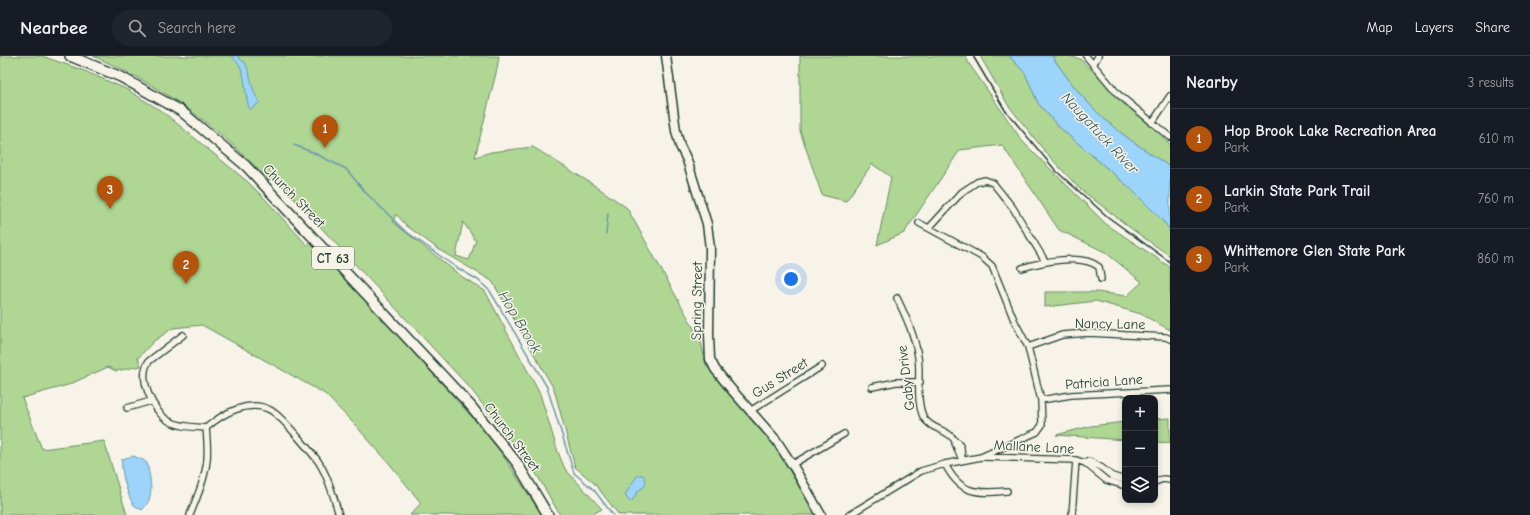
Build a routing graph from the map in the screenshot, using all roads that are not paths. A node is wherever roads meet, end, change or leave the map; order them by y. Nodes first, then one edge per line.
1 (70, 56) edge
2 (666, 56) edge
3 (1086, 56) edge
4 (1098, 56) edge
5 (1092, 65) junction
6 (1170, 96) edge
7 (1152, 123) junction
8 (1170, 137) edge
9 (919, 223) dead end
10 (929, 228) junction
11 (1045, 261) junction
12 (1022, 268) dead end
13 (1101, 279) dead end
14 (897, 298) dead end
15 (183, 335) dead end
16 (1170, 339) edge
17 (1028, 347) junction
18 (822, 366) dead end
19 (920, 382) junction
20 (872, 387) dead end
21 (1170, 390) edge
22 (1041, 400) junction
23 (151, 401) junction
24 (127, 408) dead end
25 (750, 411) junction
26 (206, 428) junction
27 (844, 434) dead end
28 (981, 457) junction
29 (962, 460) junction
30 (1076, 460) junction
31 (1085, 463) junction
32 (793, 464) junction
33 (945, 464) junction
34 (1122, 479) edge
35 (1170, 480) edge
36 (1158, 481) edge
37 (1122, 485) edge
38 (1007, 491) dead end
39 (190, 515) edge
40 (339, 515) edge
41 (548, 515) edge
42 (821, 515) edge
43 (849, 515) edge
44 (1072, 515) edge

1 - 41 main road, Church Street / CT 63
2 - 25 main road, Spring Street
3 - 5 street
4 - 5 street
5 - 7 street
6 - 7 street
7 - 8 street
9 - 10 street, Mallane Lane
10 - 11 street
10 - 17 street, Mallane Lane
11 - 12 street
11 - 13 street
14 - 19 street, Gaby Drive
15 - 23 street
16 - 17 street, Nancy Lane
17 - 22 street, Mallane Lane
18 - 25 street, Gus Street
19 - 20 street
19 - 29 street, Gaby Drive
21 - 22 street, Patricia Lane
22 - 28 street, Mallane Lane
23 - 24 street
23 - 26 street
25 - 32 main road, Spring Street
26 - 39 street
26 - 40 street
27 - 32 street
28 - 29 street, Mallane Lane
28 - 30 street, Mallane Lane
29 - 33 street, Mallane Lane
30 - 31 street, Mallane Lane
30 - 44 street
31 - 34 street, Mallane Lane
31 - 37 street, Mallane Lane
32 - 42 main road, Spring Street
33 - 38 street
33 - 43 street, Mallane Lane
35 - 36 street

